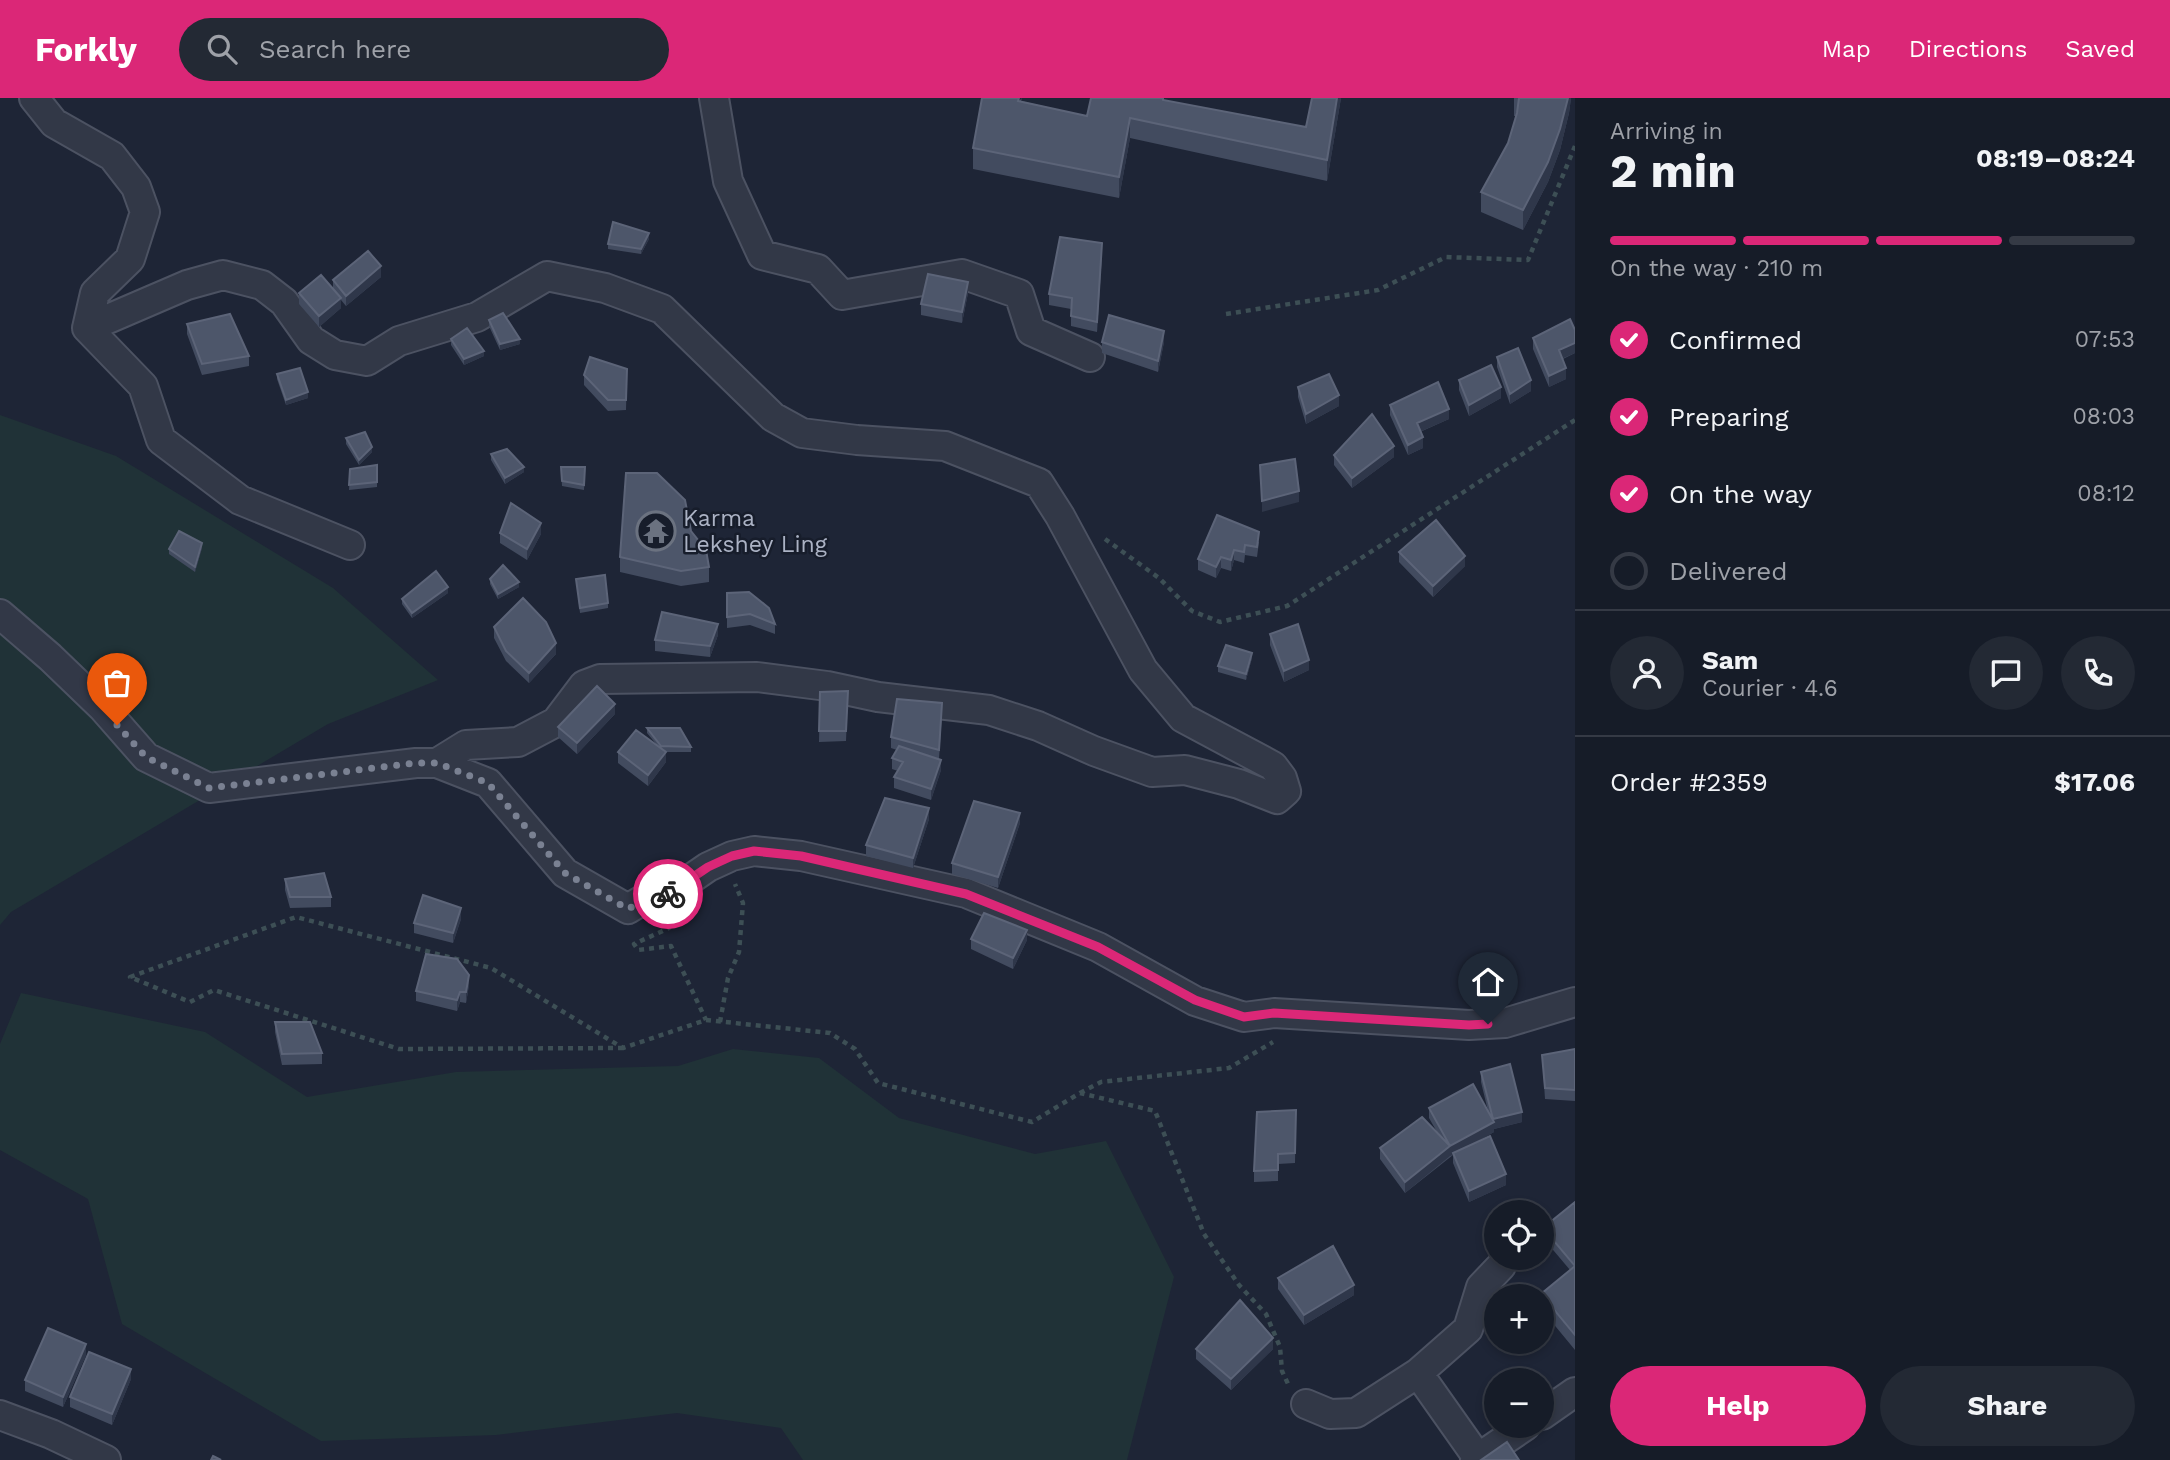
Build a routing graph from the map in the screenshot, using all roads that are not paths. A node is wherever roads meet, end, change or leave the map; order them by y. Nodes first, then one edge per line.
1 (34, 98) edge
2 (715, 98) edge
3 (88, 328) junction
4 (1090, 357) dead end
5 (350, 545) dead end
6 (0, 614) edge
7 (437, 763) junction
8 (1575, 1002) edge
9 (1497, 1270) edge
10 (1418, 1373) junction
11 (1575, 1392) edge
12 (1306, 1404) road end
13 (1554, 1407) edge
14 (0, 1415) edge
15 (1508, 1438) edge
16 (1477, 1459) edge
17 (106, 1460) edge

1 - 3 street
2 - 4 street
3 - 5 street
3 - 7 street
6 - 7 street
7 - 8 street
9 - 10 street
10 - 12 street
10 - 16 street
11 - 13 street
14 - 17 street
15 - 16 street

